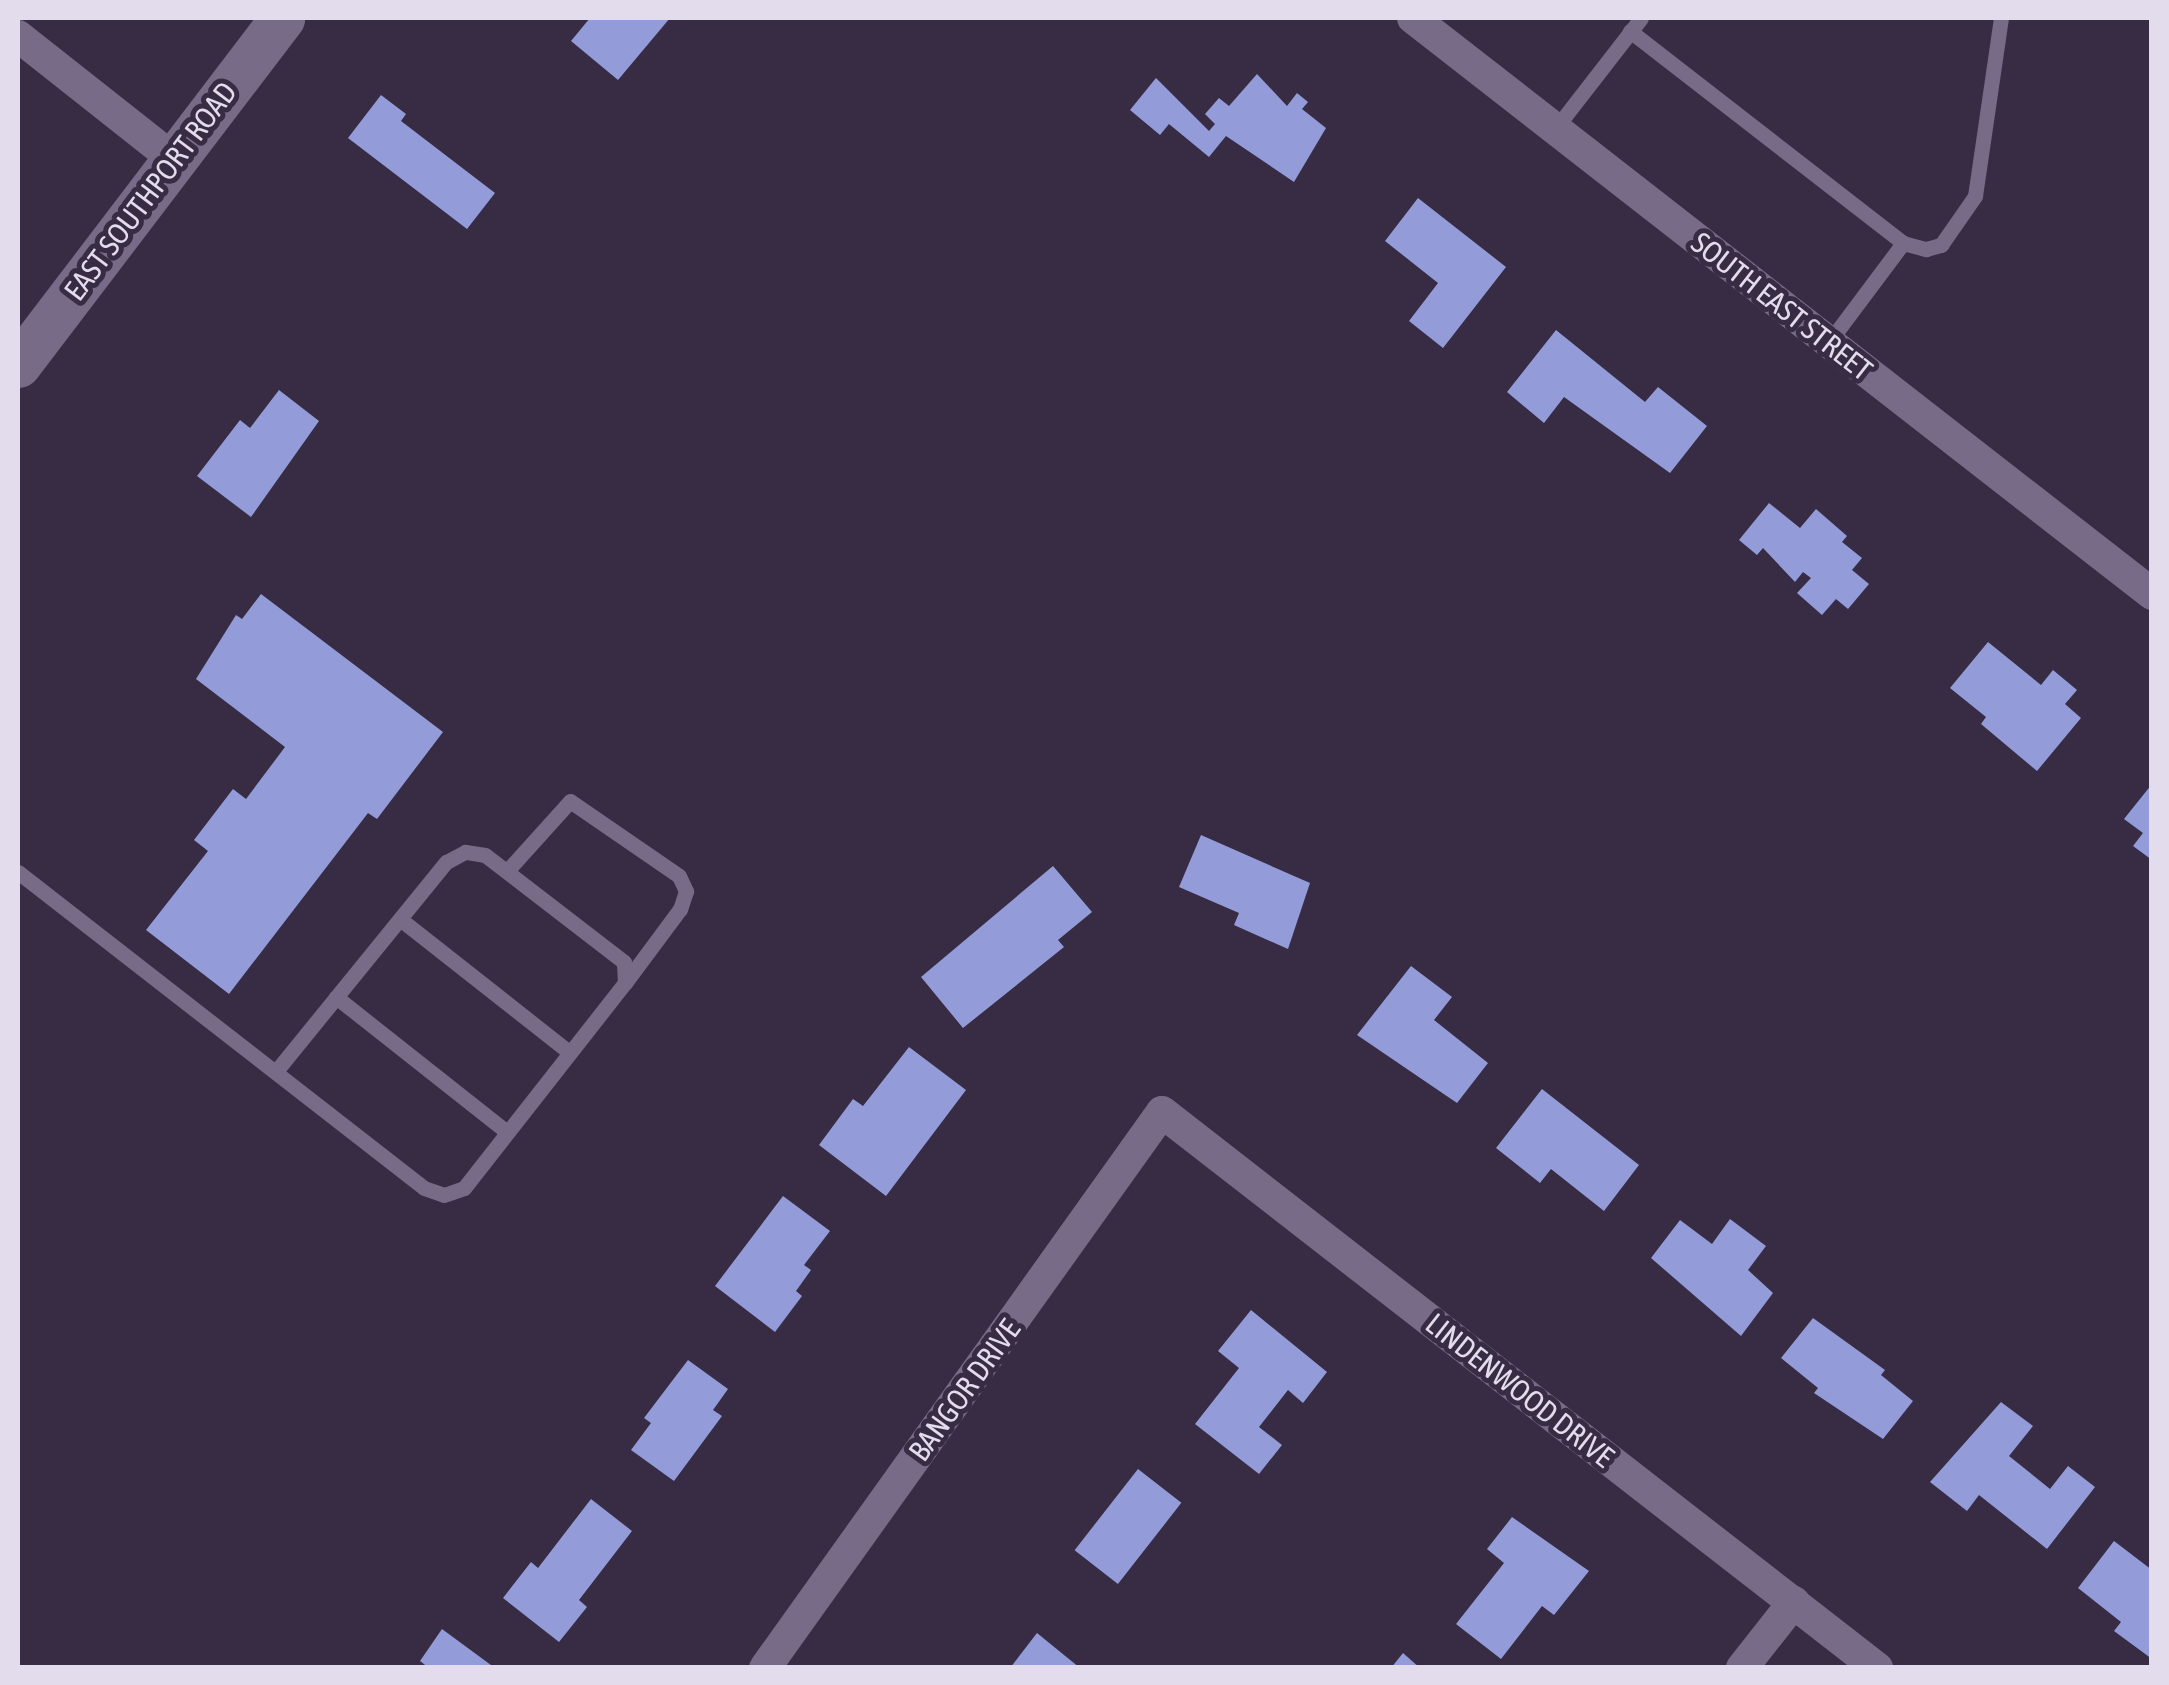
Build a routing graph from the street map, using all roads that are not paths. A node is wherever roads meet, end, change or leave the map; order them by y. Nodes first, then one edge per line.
1 (282, 18) edge
2 (1413, 18) edge
3 (1640, 18) edge
4 (2001, 18) edge
5 (1630, 31) junction
6 (18, 36) edge
7 (1555, 128) junction
8 (174, 158) junction
9 (1903, 243) junction
10 (1829, 342) junction
11 (18, 366) edge
12 (2152, 594) edge
13 (507, 871) junction
14 (18, 872) edge
15 (400, 920) junction
16 (625, 984) junction
17 (336, 998) junction
18 (570, 1053) junction
19 (276, 1071) junction
20 (1162, 1112) joint
21 (507, 1132) junction
22 (1794, 1602) junction
23 (766, 1668) edge
24 (1742, 1668) edge
25 (1877, 1668) edge

1 - 8 main road, EAST SOUTHPORT ROAD
2 - 7 street, SOUTH EAST STREET
3 - 5 lane
4 - 9 lane
5 - 7 lane
5 - 9 lane
6 - 8 street
7 - 10 street, SOUTH EAST STREET
8 - 11 main road, EAST SOUTHPORT ROAD
9 - 10 lane
10 - 12 street, SOUTH EAST STREET
13 - 15 lane
13 - 16 lane
13 - 16 lane
14 - 19 lane
15 - 17 lane
15 - 18 lane
16 - 18 lane
17 - 19 lane
17 - 21 lane
18 - 21 lane
19 - 21 lane
20 - 22 street, LINDENWOOD DRIVE
20 - 23 street, BANGOR DRIVE
22 - 24 street
22 - 25 street, LINDENWOOD DRIVE

